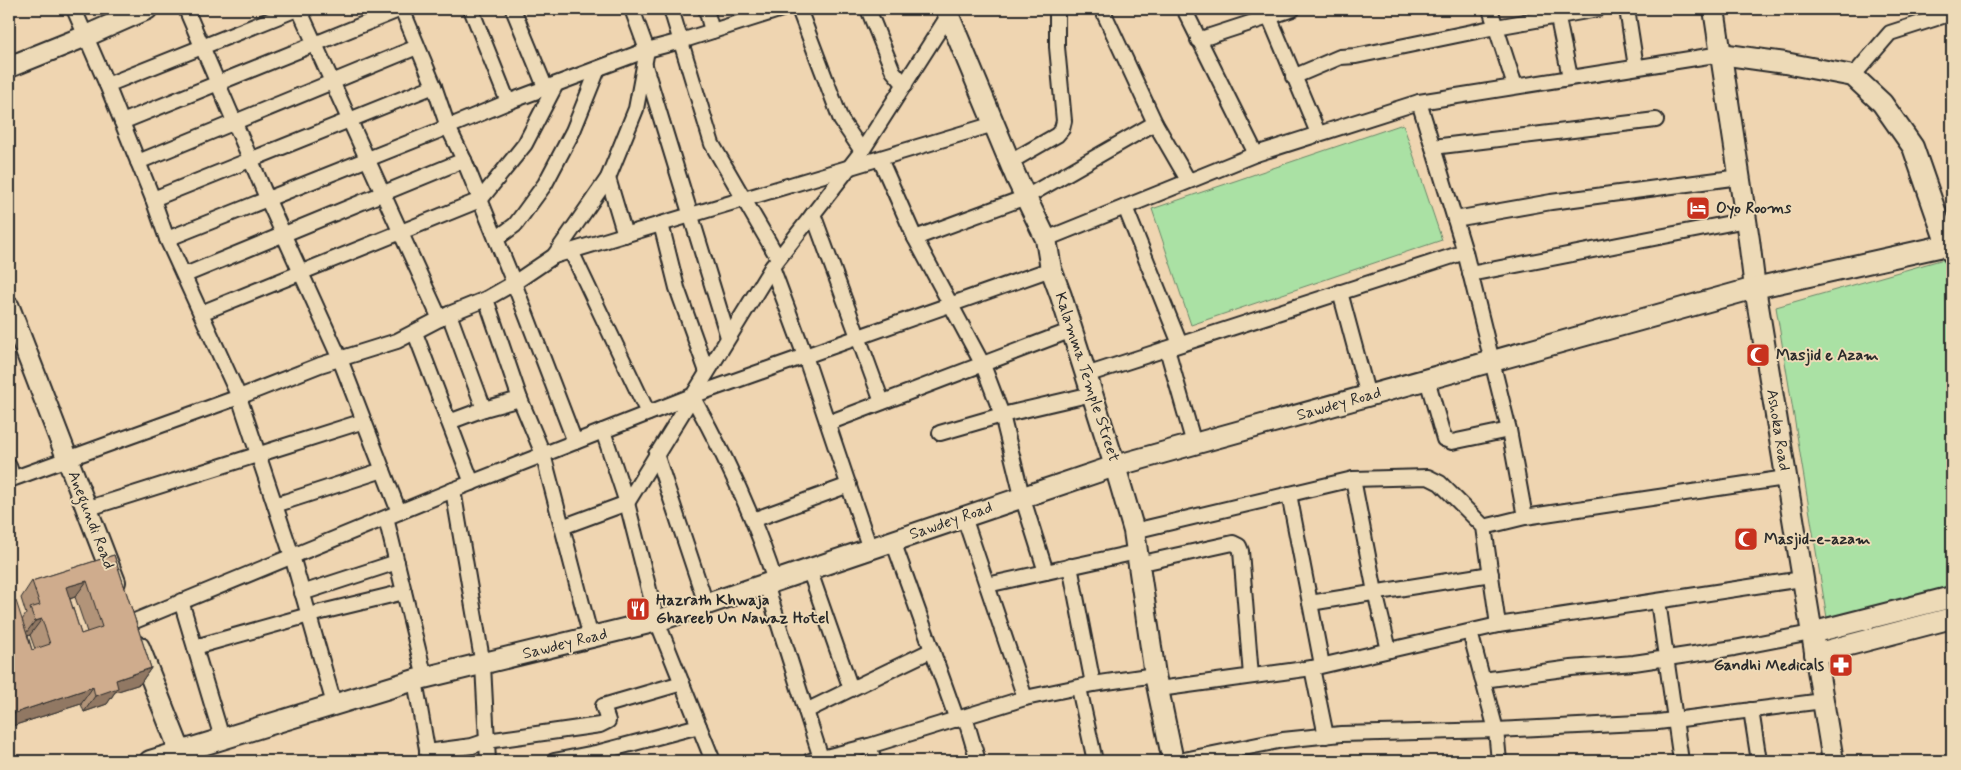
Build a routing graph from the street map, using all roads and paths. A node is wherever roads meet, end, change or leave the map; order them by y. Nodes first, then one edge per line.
1 (74, 9) edge
2 (147, 9) edge
3 (186, 9) edge
4 (298, 9) edge
5 (401, 9) edge
6 (471, 9) edge
7 (513, 9) edge
8 (632, 9) edge
9 (671, 9) edge
10 (706, 9) edge
11 (782, 9) edge
12 (799, 9) edge
13 (868, 9) edge
14 (1057, 9) edge
15 (1102, 9) edge
16 (1184, 9) edge
17 (1294, 9) edge
18 (1490, 9) edge
19 (1596, 9) edge
20 (1627, 9) edge
21 (1714, 9) edge
22 (954, 10) edge
23 (1557, 12) edge
24 (1267, 13) edge
25 (1952, 13) edge
26 (748, 14) edge
27 (1496, 27) junction
28 (712, 31) junction
29 (86, 36) junction
30 (1198, 40) junction
31 (682, 41) junction
32 (315, 44) junction
33 (203, 47) junction
34 (418, 47) junction
35 (1721, 54) junction
36 (646, 57) junction
37 (9, 66) edge
38 (1636, 67) junction
39 (598, 69) junction
40 (1853, 76) junction
41 (1293, 77) junction
42 (1570, 77) junction
43 (333, 82) junction
44 (218, 83) junction
45 (107, 85) junction
46 (904, 85) junction
47 (434, 86) junction
48 (1515, 86) junction
49 (550, 87) junction
50 (508, 102) junction
51 (1419, 102) junction
52 (350, 120) junction
53 (1656, 120) dead end
54 (122, 122) junction
55 (235, 122) junction
56 (994, 124) junction
57 (1155, 124) junction
58 (448, 127) junction
59 (1318, 133) junction
60 (1433, 147) junction
61 (862, 151) junction
62 (1256, 154) junction
63 (368, 159) junction
64 (880, 159) junction
65 (250, 160) junction
66 (464, 160) junction
67 (138, 162) junction
68 (1010, 162) junction
69 (850, 168) junction
70 (1740, 177) junction
71 (608, 178) junction
72 (1188, 180) junction
73 (383, 193) junction
74 (1026, 197) junction
75 (267, 198) junction
76 (153, 199) junction
77 (480, 200) junction
78 (744, 200) junction
79 (1125, 207) junction
80 (813, 214) junction
81 (692, 215) junction
82 (1455, 219) junction
83 (1746, 220) junction
84 (661, 224) junction
85 (401, 232) junction
86 (283, 234) junction
87 (625, 235) junction
88 (916, 238) junction
89 (167, 239) junction
90 (496, 239) junction
91 (1046, 239) junction
92 (1950, 247) edge
93 (572, 251) junction
94 (1465, 252) junction
95 (554, 256) junction
96 (775, 262) junction
97 (1051, 269) junction
98 (301, 273) junction
99 (1470, 274) junction
100 (185, 275) junction
101 (514, 283) junction
102 (1755, 288) junction
103 (1340, 292) junction
104 (486, 299) junction
105 (952, 304) junction
106 (201, 313) junction
107 (445, 317) junction
108 (11, 319) edge
109 (1072, 330) junction
110 (414, 333) junction
111 (728, 337) junction
112 (858, 338) junction
113 (1173, 347) junction
114 (805, 356) junction
115 (340, 359) junction
116 (1491, 361) junction
117 (983, 365) junction
118 (707, 372) junction
119 (1427, 379) junction
120 (1089, 384) junction
121 (692, 396) junction
122 (1368, 396) junction
123 (239, 397) junction
124 (520, 399) junction
125 (882, 402) junction
126 (484, 409) junction
127 (648, 413) junction
128 (1002, 414) junction
129 (364, 421) junction
130 (449, 422) junction
131 (828, 422) junction
132 (1508, 430) junction
133 (603, 431) junction
134 (940, 433) dead end
135 (575, 442) junction
136 (1194, 444) junction
137 (544, 454) junction
138 (656, 454) junction
139 (258, 455) junction
140 (67, 459) junction
141 (1115, 466) junction
142 (383, 470) junction
143 (10, 475) edge
144 (1786, 478) junction
145 (1353, 479) junction
146 (472, 483) junction
147 (849, 485) junction
148 (453, 490) junction
149 (1289, 494) junction
150 (1022, 496) junction
151 (627, 503) junction
152 (275, 505) junction
153 (86, 509) junction
154 (399, 512) junction
155 (964, 517) junction
156 (1525, 517) junction
157 (386, 518) junction
158 (753, 520) junction
159 (562, 527) junction
160 (1484, 527) junction
161 (1134, 531) junction
162 (893, 541) junction
163 (870, 549) junction
164 (292, 556) junction
165 (1138, 558) junction
166 (397, 562) junction
167 (1070, 566) junction
168 (809, 569) junction
169 (1046, 572) junction
170 (1491, 574) junction
171 (1802, 579) junction
172 (770, 582) junction
173 (987, 584) junction
174 (404, 592) junction
175 (1375, 592) junction
176 (302, 593) junction
177 (1952, 597) edge
178 (1658, 601) junction
179 (181, 602) junction
180 (1310, 603) junction
181 (706, 604) junction
182 (124, 608) junction
183 (309, 615) junction
184 (1952, 618) edge
185 (656, 621) junction
186 (1498, 625) junction
187 (1470, 632) junction
188 (1811, 633) junction
189 (590, 638) junction
190 (195, 647) junction
191 (932, 650) junction
192 (1389, 650) junction
193 (1815, 654) junction
194 (1667, 658) junction
195 (484, 665) junction
196 (1317, 666) junction
197 (1251, 676) junction
198 (420, 679) junction
199 (1483, 680) junction
200 (1157, 682) junction
201 (682, 683) junction
202 (1093, 684) junction
203 (1078, 688) junction
204 (851, 689) junction
205 (1025, 698) junction
206 (1823, 701) junction
207 (334, 704) junction
208 (1751, 710) junction
209 (806, 711) junction
210 (961, 718) junction
211 (1676, 719) junction
212 (699, 726) junction
213 (1496, 730) junction
214 (1326, 736) junction
215 (222, 738) junction
216 (487, 740) junction
217 (869, 746) junction
218 (1237, 755) edge
219 (182, 756) edge
220 (428, 756) edge
221 (815, 760) edge
222 (150, 761) edge
223 (488, 761) edge
224 (554, 761) edge
225 (713, 761) edge
226 (874, 761) edge
227 (978, 761) edge
228 (1095, 761) edge
229 (1173, 761) edge
230 (1179, 761) edge
231 (1499, 761) edge
232 (1681, 761) edge
233 (1759, 761) edge
234 (1833, 761) edge

1 - 29 street
2 - 29 street
3 - 33 street
4 - 32 street
4 - 33 street
5 - 32 street
5 - 34 street
6 - 50 street
7 - 49 street
8 - 36 street
9 - 31 street
10 - 28 street
11 - 26 street
12 - 61 street
13 - 46 street
14 - 68 street
15 - 57 street
16 - 30 street
17 - 24 street
18 - 27 street
19 - 23 street
20 - 38 street
21 - 35 street, Ashoka Road
22 - 46 street
22 - 56 street, Kalamma Temple Street
23 - 27 street
23 - 42 street
24 - 30 street
24 - 41 street
25 - 40 street
26 - 28 street
27 - 41 street
27 - 48 street
28 - 31 street
29 - 37 street
29 - 45 street
30 - 62 street
31 - 36 street
31 - 78 street
32 - 43 street
32 - 44 street
33 - 44 street
33 - 45 street
34 - 43 street
34 - 47 street
35 - 38 street
35 - 40 street
35 - 70 street, Ashoka Road
36 - 39 street
36 - 71 street
36 - 81 street
38 - 42 street
39 - 49 street
39 - 90 street
40 - 92 street
41 - 59 street
42 - 48 street
43 - 52 street
43 - 55 street
44 - 54 street
44 - 55 street
45 - 54 street
46 - 61 street
47 - 52 street
47 - 58 street
48 - 51 street
49 - 50 street
49 - 77 street
50 - 58 street
51 - 59 street
51 - 60 street
52 - 63 street
52 - 65 street
53 - 60 street
54 - 67 street
55 - 65 street
55 - 67 street
56 - 64 street
56 - 68 street, Kalamma Temple Street
57 - 72 street
57 - 74 street
58 - 63 street
58 - 66 street
59 - 62 street
60 - 82 street
61 - 69 street
62 - 72 street
63 - 73 street
63 - 75 street
64 - 69 street
64 - 88 street
65 - 75 street
65 - 76 street
66 - 73 street
66 - 77 street
67 - 76 street
68 - 74 street, Kalamma Temple Street
69 - 78 street
69 - 80 street
70 - 82 street
70 - 83 street, Ashoka Road
71 - 87 street
71 - 95 street
72 - 79 street
73 - 85 street
73 - 86 street
74 - 88 street
74 - 91 street, Kalamma Temple Street
75 - 86 street
75 - 89 street
76 - 89 street
77 - 85 street
77 - 90 street
78 - 81 street
78 - 96 street
79 - 91 street
79 - 113 street
80 - 96 street
80 - 112 street
81 - 84 street
81 - 111 street
82 - 94 street
83 - 99 street
83 - 102 street, Ashoka Road
84 - 87 street
84 - 118 street
85 - 98 street
85 - 107 street
86 - 98 street
86 - 100 street
87 - 93 street
88 - 105 street
89 - 100 street
90 - 101 street
91 - 97 street, Kalamma Temple Street
92 - 102 street, Sawdey Road
93 - 95 street
93 - 127 street
94 - 99 street
94 - 103 street
95 - 101 street
96 - 111 street
96 - 114 street
97 - 105 street
97 - 109 street, Kalamma Temple Street
98 - 106 street
98 - 115 street
99 - 116 street
100 - 106 street
101 - 104 street
101 - 135 street
102 - 116 street, Sawdey Road
102 - 144 street, Ashoka Road
103 - 113 street
103 - 122 street
104 - 107 street
104 - 124 street
105 - 112 street
105 - 117 street
106 - 123 street
107 - 110 street
107 - 126 street
108 - 140 street, Anegundi Road
109 - 117 street
109 - 120 street, Kalamma Temple Street
110 - 115 street
110 - 130 street
111 - 118 street
112 - 114 street
112 - 125 street
113 - 120 street
113 - 136 street
114 - 121 street
114 - 131 street
115 - 123 street
115 - 129 street
116 - 119 street, Sawdey Road
116 - 132 street
117 - 125 street
117 - 128 street
118 - 121 street
119 - 122 street, Sawdey Road
119 - 132 street
120 - 128 street
120 - 141 street, Kalamma Temple Street
121 - 127 street
121 - 138 street
121 - 158 street
122 - 136 street, Sawdey Road
123 - 139 street
123 - 140 street
124 - 126 street
124 - 137 street
125 - 131 street
126 - 130 street
127 - 133 street
128 - 134 street
128 - 150 street
129 - 139 street
129 - 142 street
130 - 146 street
131 - 147 street
132 - 156 street
133 - 135 street
133 - 151 street
135 - 137 street
136 - 141 street, Sawdey Road
137 - 146 street
137 - 159 street
138 - 151 street
138 - 181 street
139 - 152 street
139 - 153 street
140 - 143 street
140 - 153 street, Anegundi Road
141 - 150 street, Sawdey Road
141 - 161 street, Kalamma Temple Street
142 - 152 street
142 - 154 street
144 - 156 street
144 - 171 street, Ashoka Road
145 - 149 street
145 - 160 street
145 - 175 street
146 - 148 street
147 - 158 street
147 - 163 street
148 - 154 street
148 - 195 street
149 - 161 street
149 - 180 street
150 - 155 street, Sawdey Road
150 - 169 street
151 - 159 street
151 - 185 street
152 - 164 street
153 - 182 street, Anegundi Road
154 - 157 street
155 - 162 street, Sawdey Road
155 - 173 street
156 - 160 street
157 - 164 street
157 - 166 street
158 - 172 street
159 - 189 street
160 - 170 street
161 - 165 street, Kalamma Temple Street
162 - 163 street, Sawdey Road
162 - 191 street
163 - 168 street, Sawdey Road
164 - 176 street
164 - 179 street
165 - 167 street
165 - 197 street
165 - 200 street, Kalamma Temple Street
166 - 174 street
166 - 176 street
167 - 169 street
167 - 202 street
168 - 172 street, Sawdey Road
168 - 204 street
169 - 173 street
170 - 175 street
170 - 186 street
171 - 178 street
171 - 188 street, Ashoka Road
172 - 181 street, Sawdey Road
172 - 209 street
173 - 205 street
174 - 183 street
174 - 198 street
175 - 180 street
175 - 192 street
176 - 183 street
177 - 188 street
178 - 186 street
178 - 194 street
179 - 182 street
179 - 190 street
180 - 196 street
181 - 185 street, Sawdey Road
182 - 219 street, Anegundi Road
183 - 190 street
183 - 207 street
184 - 193 street
185 - 189 street, Sawdey Road
185 - 201 street
186 - 187 street
187 - 192 street
187 - 199 street
188 - 193 street, Ashoka Road
188 - 194 street
189 - 195 street, Sawdey Road
190 - 215 street
191 - 204 street
191 - 210 street
192 - 196 street
193 - 206 street, Ashoka Road
194 - 199 street
194 - 211 street
195 - 198 street, Sawdey Road
195 - 216 street
196 - 197 street
196 - 214 street
197 - 200 street
198 - 207 street, Sawdey Road
198 - 220 street
199 - 213 street
200 - 202 street
200 - 229 street, Kalamma Temple Street
201 - 212 street
201 - 216 street
202 - 203 street
203 - 205 street
203 - 228 street
204 - 209 street
205 - 210 street
206 - 208 street
206 - 234 street, Ashoka Road
207 - 215 street, Sawdey Road
208 - 211 street
208 - 233 street
209 - 221 street
210 - 217 street
210 - 227 street
211 - 213 street
211 - 232 street
212 - 224 street
212 - 225 street
213 - 214 street
213 - 231 street
214 - 218 street
215 - 219 street, Sawdey Road
216 - 220 street
216 - 223 street
217 - 221 street
217 - 226 street
218 - 230 street
219 - 222 street, Sawdey Road

